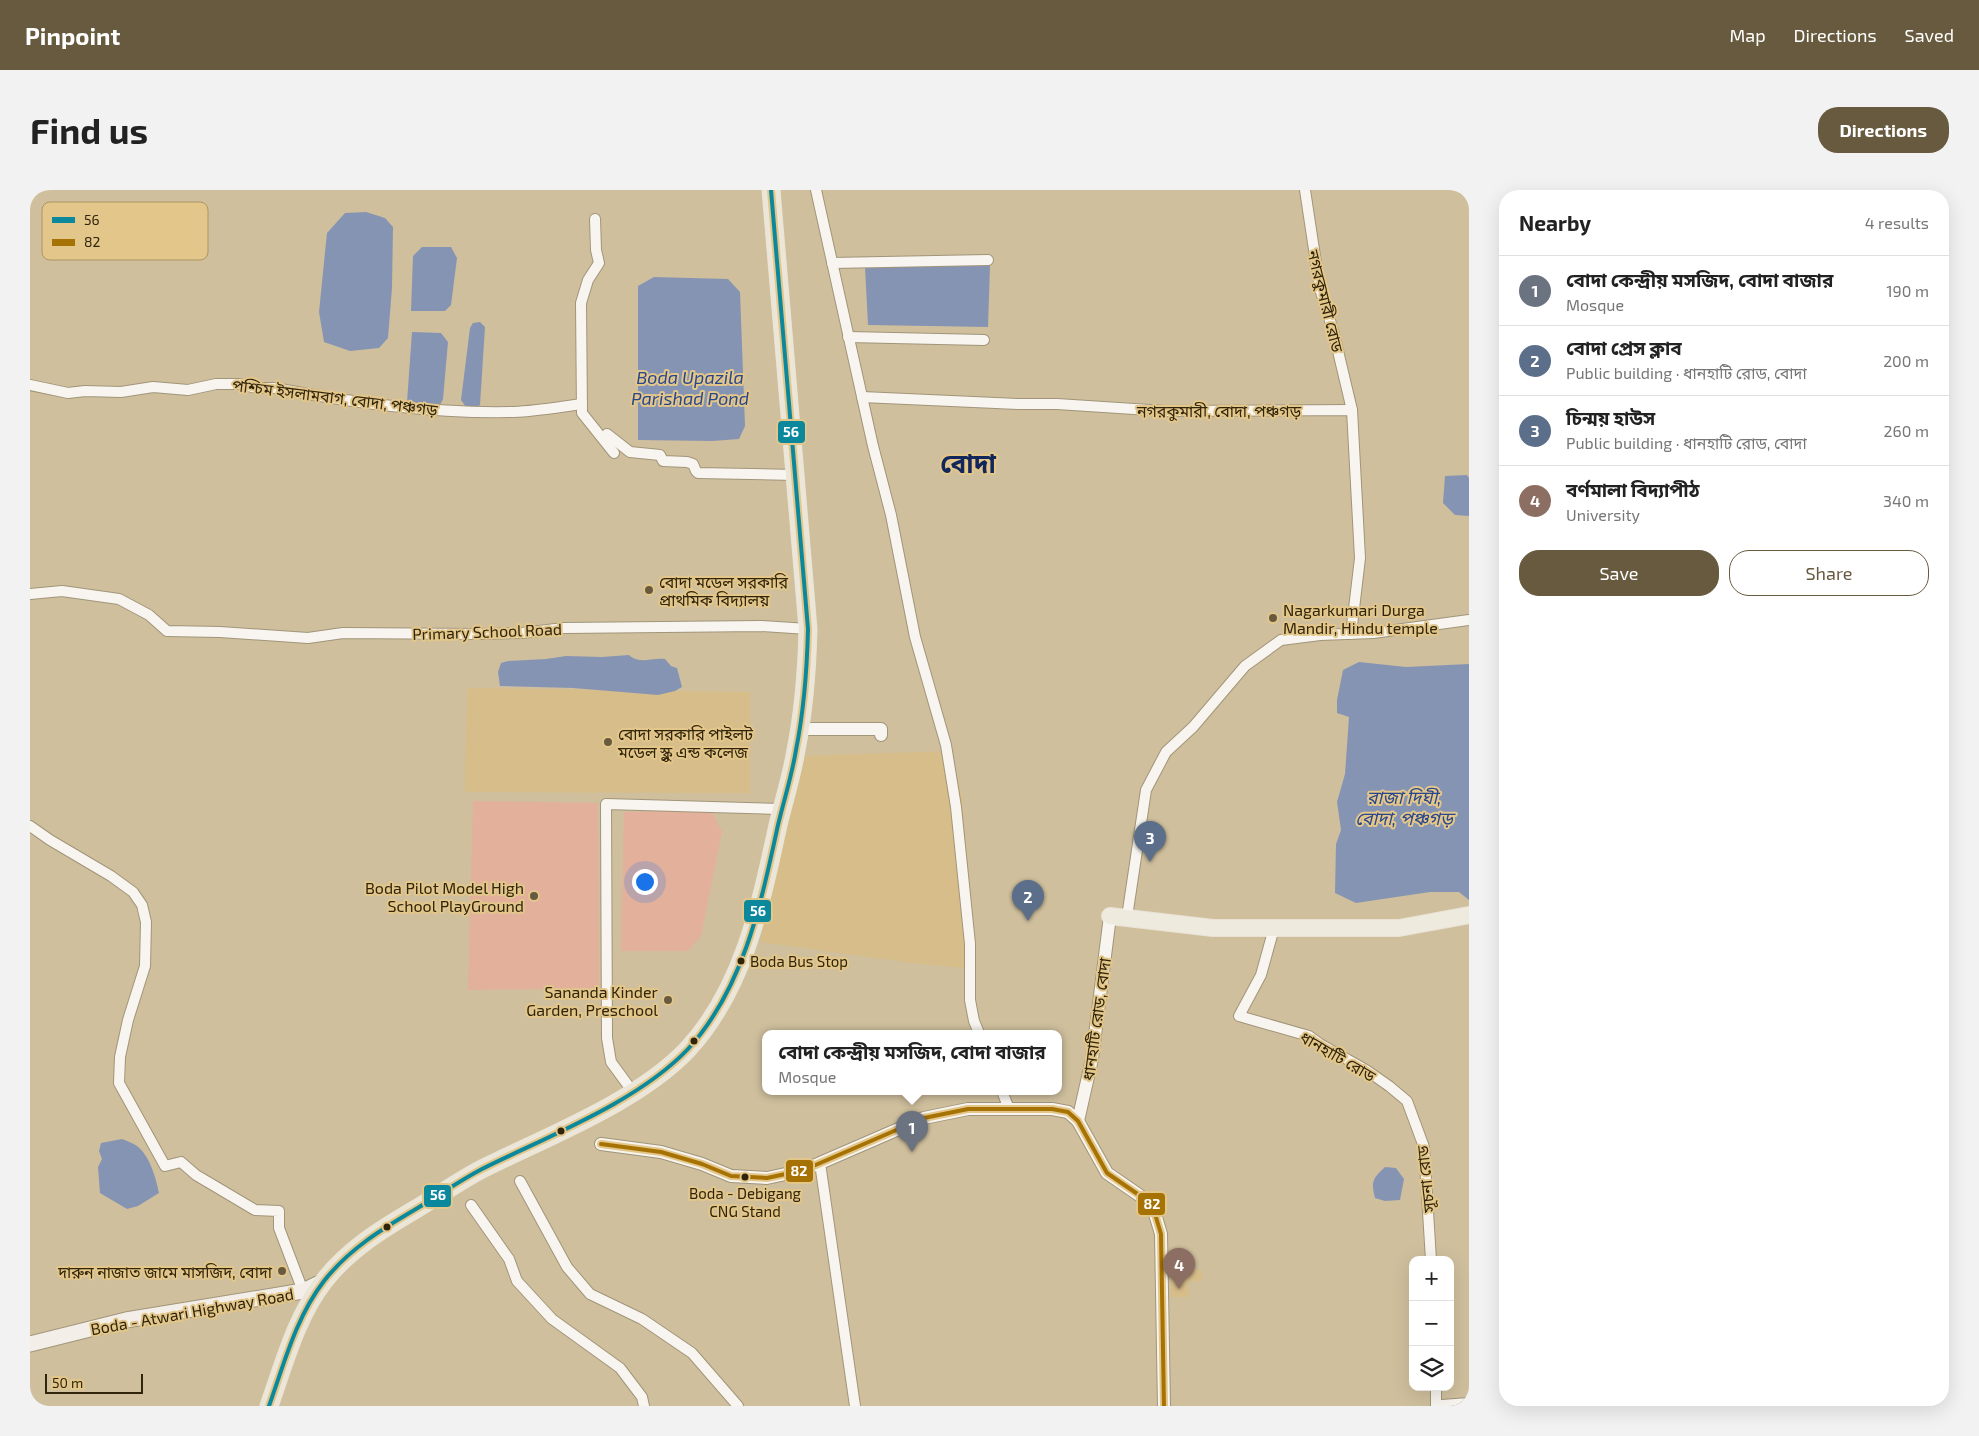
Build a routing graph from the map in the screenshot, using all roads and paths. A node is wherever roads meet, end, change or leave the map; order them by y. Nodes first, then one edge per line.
1 (771, 190) edge
2 (816, 190) edge
3 (1304, 190) edge
4 (595, 220) dead end
5 (988, 260) dead end
6 (832, 263) junction
7 (848, 337) junction
8 (984, 340) dead end
9 (30, 386) edge
10 (862, 397) junction
11 (582, 404) junction
12 (1352, 410) junction
13 (593, 428) junction
14 (614, 453) dead end
15 (795, 475) junction
16 (30, 594) edge
17 (1469, 620) edge
18 (808, 629) junction
19 (1351, 634) junction
20 (802, 728) dead end
21 (881, 736) dead end
22 (782, 809) junction
23 (30, 826) edge
24 (1469, 915) edge
25 (1110, 916) joint
26 (1127, 917) junction
27 (1274, 928) junction
28 (978, 1030) edge
29 (633, 1092) junction
30 (1004, 1095) edge
31 (1407, 1101) joint
32 (1009, 1109) junction
33 (1078, 1121) junction
34 (601, 1144) dead end
35 (820, 1163) junction
36 (520, 1181) dead end
37 (471, 1205) dead end
38 (1431, 1256) edge
39 (324, 1282) junction
40 (303, 1291) junction
41 (30, 1344) edge
42 (1436, 1391) edge
43 (1469, 1404) edge
44 (269, 1406) edge
45 (644, 1406) edge
46 (738, 1406) edge
47 (856, 1406) edge
48 (1164, 1406) edge
49 (1436, 1406) edge
50 (1442, 1406) edge

1 - 15 highway
2 - 6 street
3 - 12 street, নগরকুমারী রোড
4 - 11 street
5 - 6 street
6 - 7 street
7 - 8 street
7 - 10 street
9 - 11 street, পশ্চিম ইসলামবাগ, বোদা, পঞ্চগড়
10 - 12 street, নগরকুমারী, বোদা, পঞ্চগড়
10 - 28 street
11 - 13 street
12 - 19 street
13 - 14 street
13 - 15 street
15 - 18 highway
16 - 18 street, Primary School Road
17 - 19 street
18 - 22 highway
19 - 26 street
20 - 21 street
22 - 29 highway
22 - 29 street
23 - 40 street
24 - 27 main road
25 - 26 main road
25 - 33 street, ধানহাটি রোড, বোদা
26 - 27 main road
27 - 31 street, ধানহাটি রোড
29 - 39 highway
30 - 32 street
31 - 38 street, সূচনা রোড
32 - 33 street
32 - 35 street
33 - 48 street
34 - 35 street
35 - 47 street
36 - 46 street
37 - 45 street
39 - 40 main road, Boda - Atwari Highway Road
39 - 44 highway
40 - 41 main road, Boda - Atwari Highway Road
42 - 49 street
43 - 50 street

